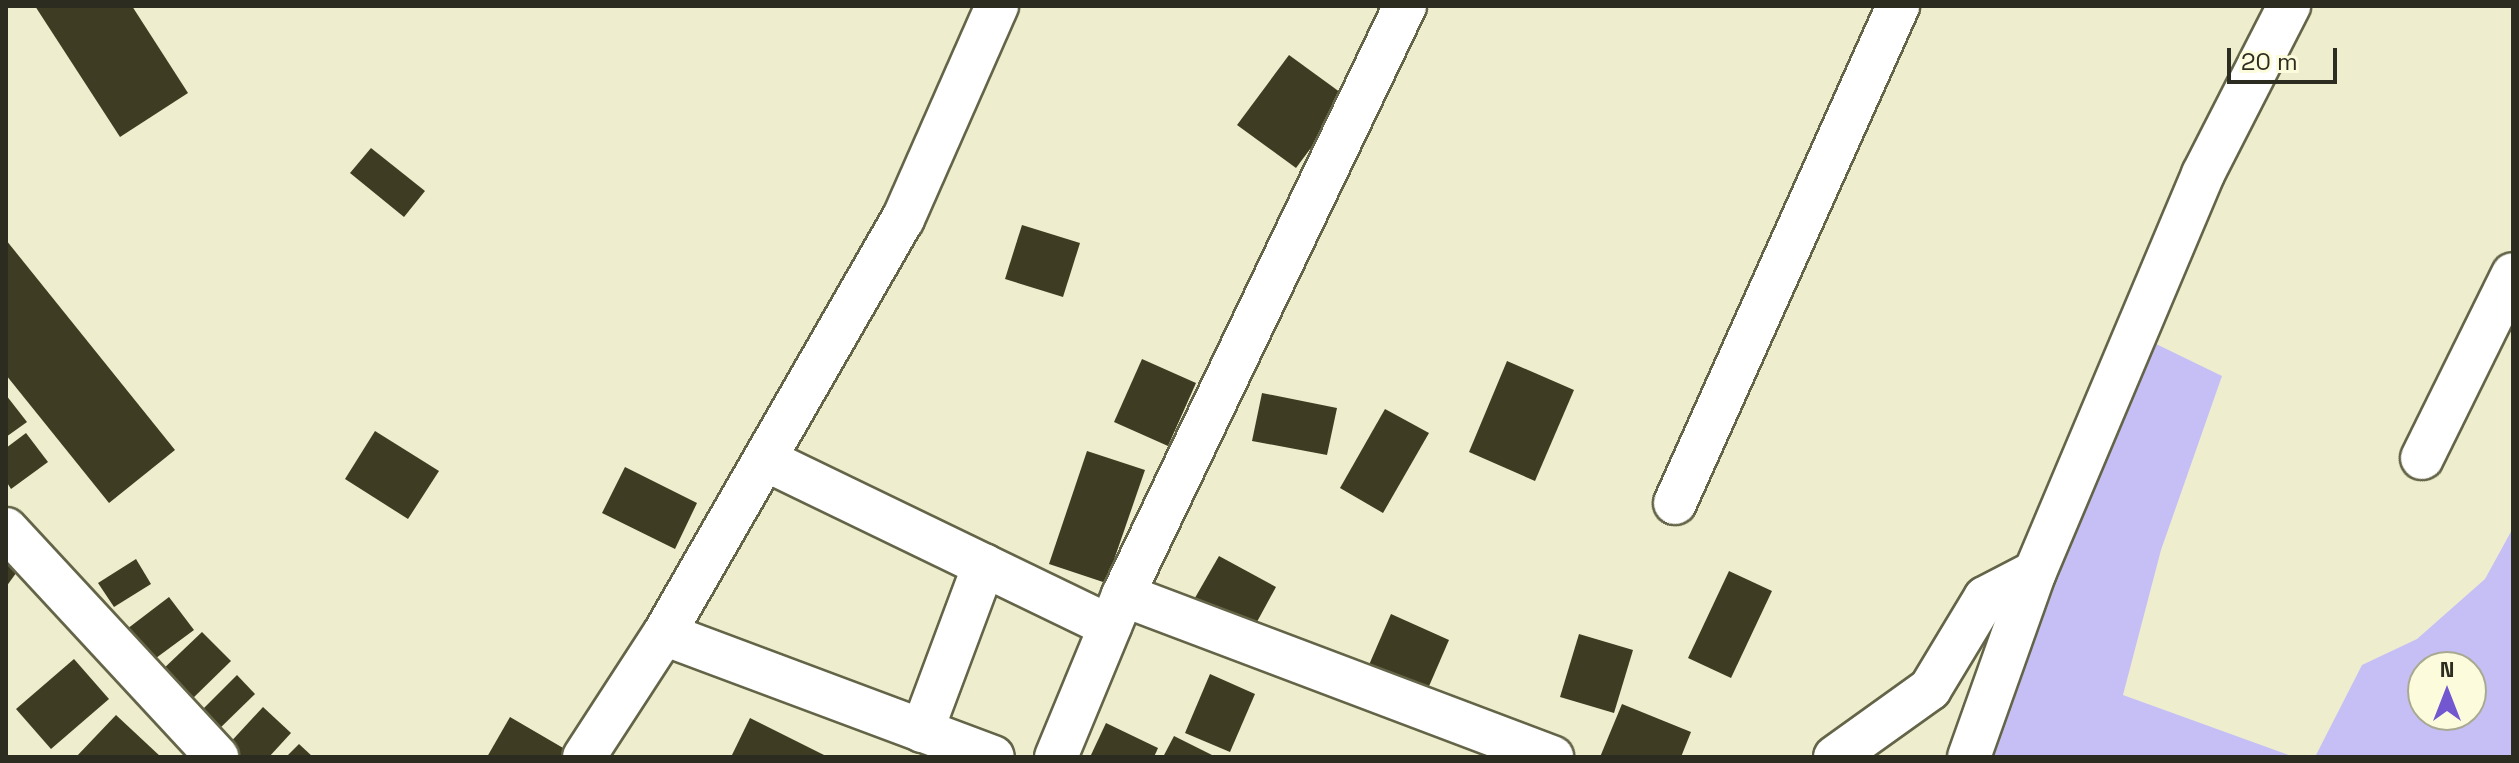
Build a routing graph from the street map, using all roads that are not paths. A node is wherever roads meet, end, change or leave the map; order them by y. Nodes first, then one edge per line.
1 (997, 6) edge
2 (1405, 6) edge
3 (1898, 6) edge
4 (2289, 6) edge
5 (2513, 274) edge
6 (2422, 458) dead end
7 (766, 460) junction
8 (1675, 503) dead end
9 (6, 529) edge
10 (984, 565) junction
11 (2035, 572) junction
12 (1117, 611) junction
13 (664, 634) junction
14 (922, 731) junction
15 (1971, 755) edge
16 (217, 757) edge
17 (584, 757) edge
18 (993, 757) edge
19 (1056, 757) edge
20 (1552, 757) edge
21 (1835, 757) edge

1 - 7 street
2 - 12 street
3 - 8 street
4 - 11 street
5 - 6 street
7 - 10 street
7 - 13 street
9 - 16 street
10 - 12 street
10 - 14 street
11 - 15 street
11 - 21 street
12 - 19 street
12 - 20 street
13 - 14 street
13 - 17 street
14 - 18 street

